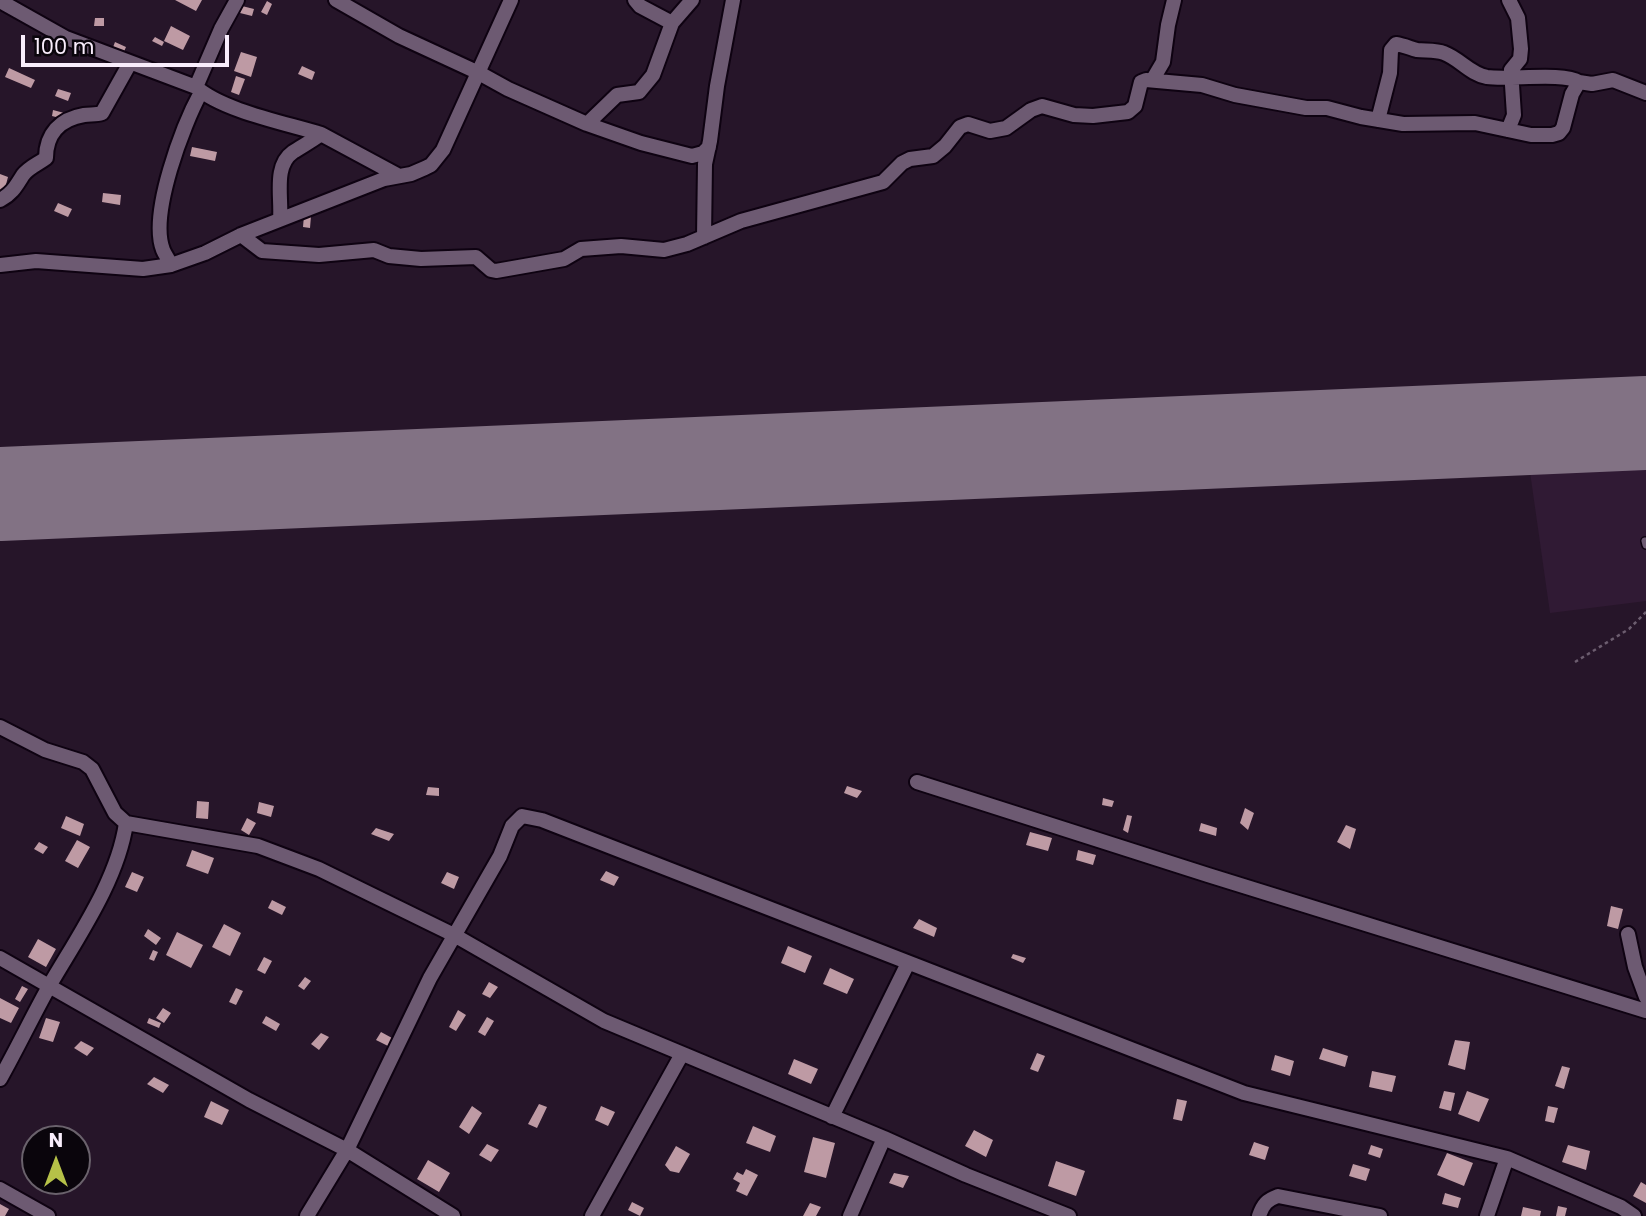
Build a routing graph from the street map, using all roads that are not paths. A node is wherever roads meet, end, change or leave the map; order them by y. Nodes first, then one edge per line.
1 (237, 0) edge
2 (335, 0) edge
3 (511, 0) edge
4 (635, 0) edge
5 (692, 0) edge
6 (733, 0) edge
7 (1174, 0) edge
8 (1509, 0) edge
9 (0, 1) edge
10 (672, 23) junction
11 (130, 63) junction
12 (479, 73) junction
13 (1153, 79) junction
14 (1512, 79) junction
15 (1579, 82) junction
16 (199, 90) junction
17 (1646, 93) edge
18 (1378, 120) junction
19 (587, 124) junction
20 (1508, 130) junction
21 (321, 134) junction
22 (709, 147) junction
23 (692, 156) junction
24 (705, 164) junction
25 (399, 176) junction
26 (0, 200) edge
27 (280, 219) junction
28 (241, 235) junction
29 (704, 237) junction
30 (0, 265) edge
31 (172, 265) junction
32 (0, 727) edge
33 (917, 782) dead end
34 (126, 823) junction
35 (1628, 934) dead end
36 (454, 935) junction
37 (0, 958) edge
38 (908, 963) junction
39 (50, 986) junction
40 (1646, 997) edge
41 (1646, 1011) edge
42 (682, 1054) junction
43 (0, 1079) edge
44 (832, 1117) junction
45 (884, 1138) junction
46 (347, 1150) junction
47 (1507, 1158) junction
48 (0, 1189) edge
49 (48, 1216) edge
50 (307, 1216) edge
51 (453, 1216) edge
52 (592, 1216) edge
53 (850, 1216) edge
54 (1069, 1216) edge
55 (1259, 1216) edge
56 (1380, 1216) edge
57 (1487, 1216) edge
58 (1634, 1216) edge

1 - 16 street
2 - 12 street
3 - 12 street
4 - 10 street
5 - 10 street
6 - 22 street
7 - 13 street
8 - 14 street
9 - 11 street
10 - 19 street
11 - 16 street
11 - 26 street
12 - 19 street
12 - 25 street
13 - 18 street
13 - 29 street
14 - 15 street
14 - 18 street
14 - 20 street
15 - 17 street
15 - 20 street
16 - 21 street
16 - 31 street
18 - 20 street
19 - 23 street
21 - 25 street
21 - 27 street
22 - 23 street
22 - 24 street
23 - 24 street
24 - 29 street
25 - 27 street
27 - 28 street
28 - 29 street
28 - 31 street
30 - 31 street
32 - 34 street
33 - 41 street
34 - 36 street
34 - 39 street
35 - 40 street
36 - 38 street
36 - 42 street
36 - 46 street
37 - 39 street
38 - 44 street
38 - 47 street
39 - 43 street
39 - 46 street
42 - 44 street
42 - 52 street
44 - 45 street
45 - 53 street
45 - 54 street
46 - 50 street
46 - 51 street
47 - 57 street
47 - 58 street
48 - 49 street
55 - 56 street

